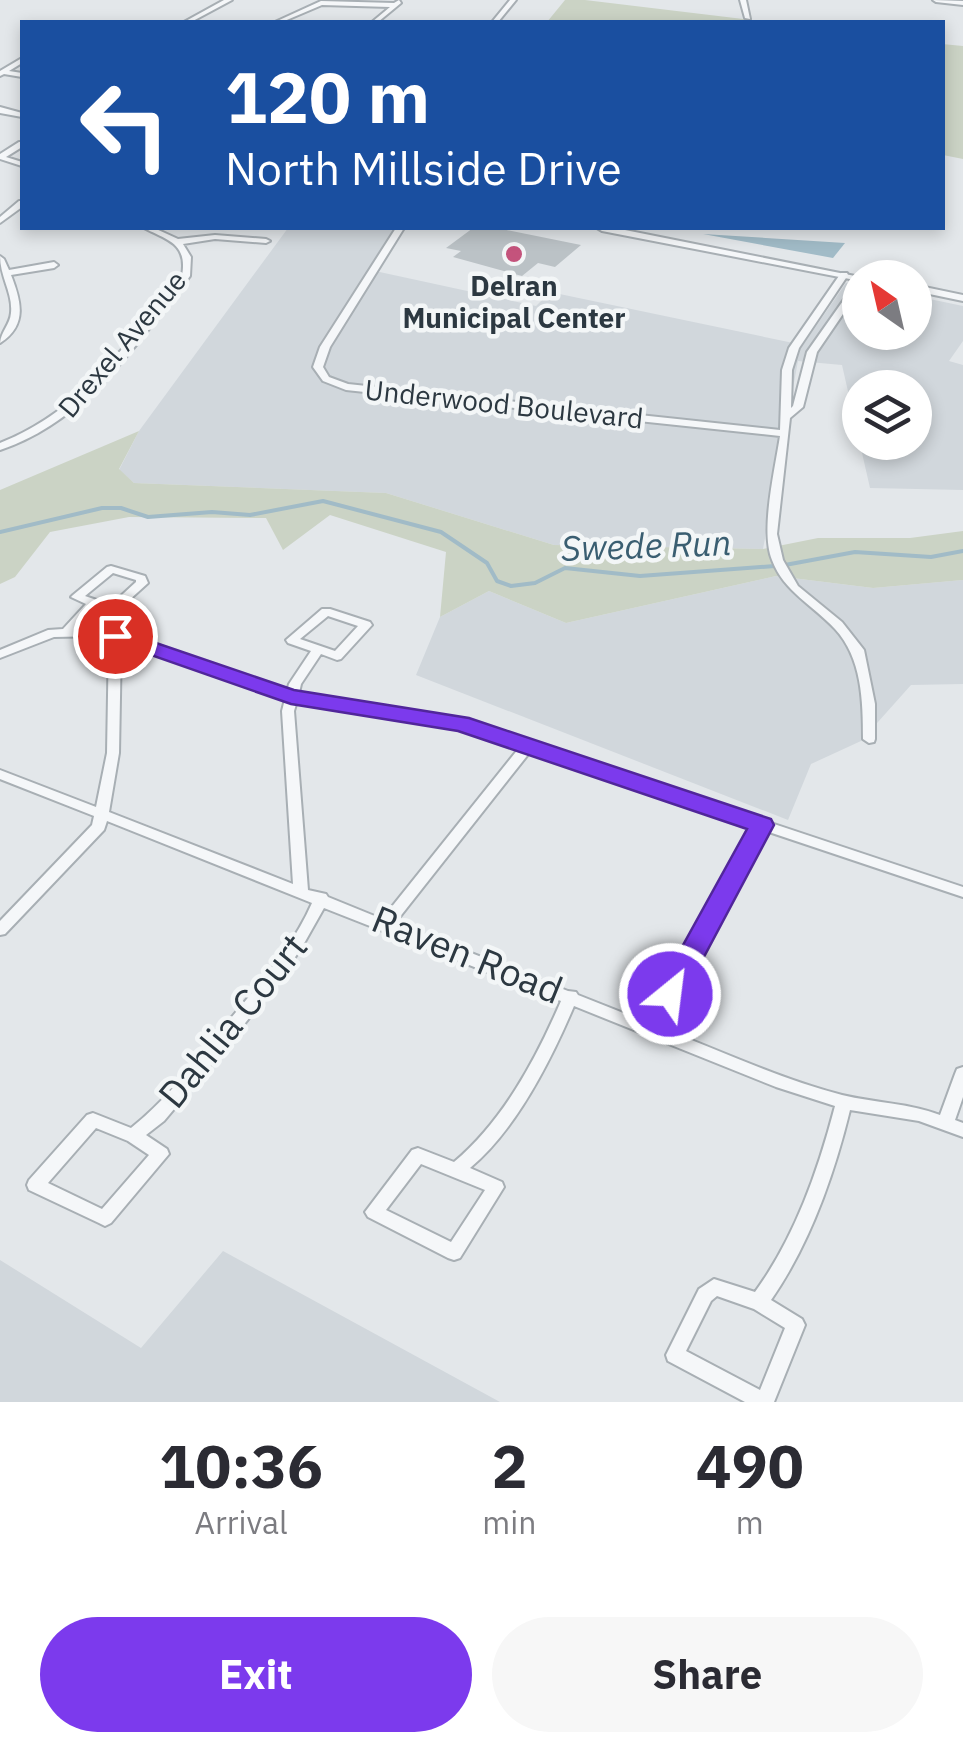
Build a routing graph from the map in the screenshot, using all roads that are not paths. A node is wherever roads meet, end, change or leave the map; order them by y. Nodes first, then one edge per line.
1 (229, 0) edge
2 (513, 0) edge
3 (743, 0) edge
4 (936, 0) edge
5 (398, 2) edge
6 (963, 3) edge
7 (748, 18) dead end
8 (191, 20) edge
9 (282, 20) edge
10 (377, 20) edge
11 (497, 20) edge
12 (20, 205) edge
13 (0, 221) edge
14 (152, 230) edge
15 (399, 230) edge
16 (612, 230) edge
17 (178, 242) junction
18 (266, 242) dead end
19 (0, 259) edge
20 (54, 265) dead end
21 (5, 273) junction
22 (842, 275) edge
23 (842, 278) edge
24 (932, 292) edge
25 (963, 298) edge
26 (842, 307) edge
27 (0, 340) edge
28 (786, 417) junction
29 (785, 434) junction
30 (0, 447) edge
31 (92, 605) junction
32 (68, 630) junction
33 (115, 636) junction
34 (317, 651) junction
35 (0, 654) edge
36 (291, 697) junction
37 (869, 739) dead end
38 (528, 746) junction
39 (0, 774) edge
40 (104, 814) junction
41 (762, 825) junction
42 (301, 890) junction
43 (963, 892) edge
44 (321, 898) junction
45 (386, 924) junction
46 (0, 930) edge
47 (571, 996) junction
48 (645, 1026) junction
49 (963, 1074) edge
50 (844, 1102) junction
51 (946, 1122) junction
52 (963, 1130) edge
53 (134, 1136) junction
54 (456, 1170) junction
55 (759, 1302) junction
56 (765, 1402) edge

1 - 8 street
2 - 11 street
3 - 7 street
4 - 6 street
5 - 9 street
5 - 10 street
12 - 13 street
14 - 17 street, Drexel Avenue
15 - 29 street, Underwood Boulevard
16 - 22 street
17 - 18 street
17 - 30 street, Drexel Avenue
19 - 21 street
20 - 21 street
21 - 27 street
23 - 28 street
24 - 25 street
26 - 28 street
28 - 29 street
29 - 37 street
31 - 31 street
31 - 32 street
32 - 33 street
32 - 35 street
33 - 36 street
33 - 40 street
34 - 34 street
34 - 36 street
36 - 38 street
36 - 42 street
38 - 41 street
38 - 45 street
39 - 40 street, Raven Road
40 - 42 street, Raven Road
40 - 46 street
41 - 43 street
41 - 48 street
42 - 44 street, Raven Road
44 - 45 street, Raven Road
44 - 53 street, Dahlia Court
45 - 47 street, Raven Road
47 - 48 street, Raven Road
47 - 54 street
48 - 50 street, Raven Road
49 - 51 street
50 - 51 street, Raven Road
50 - 55 street
51 - 52 street, Raven Road
53 - 53 street, Dahlia Court
54 - 54 street
55 - 56 street
55 - 56 street

